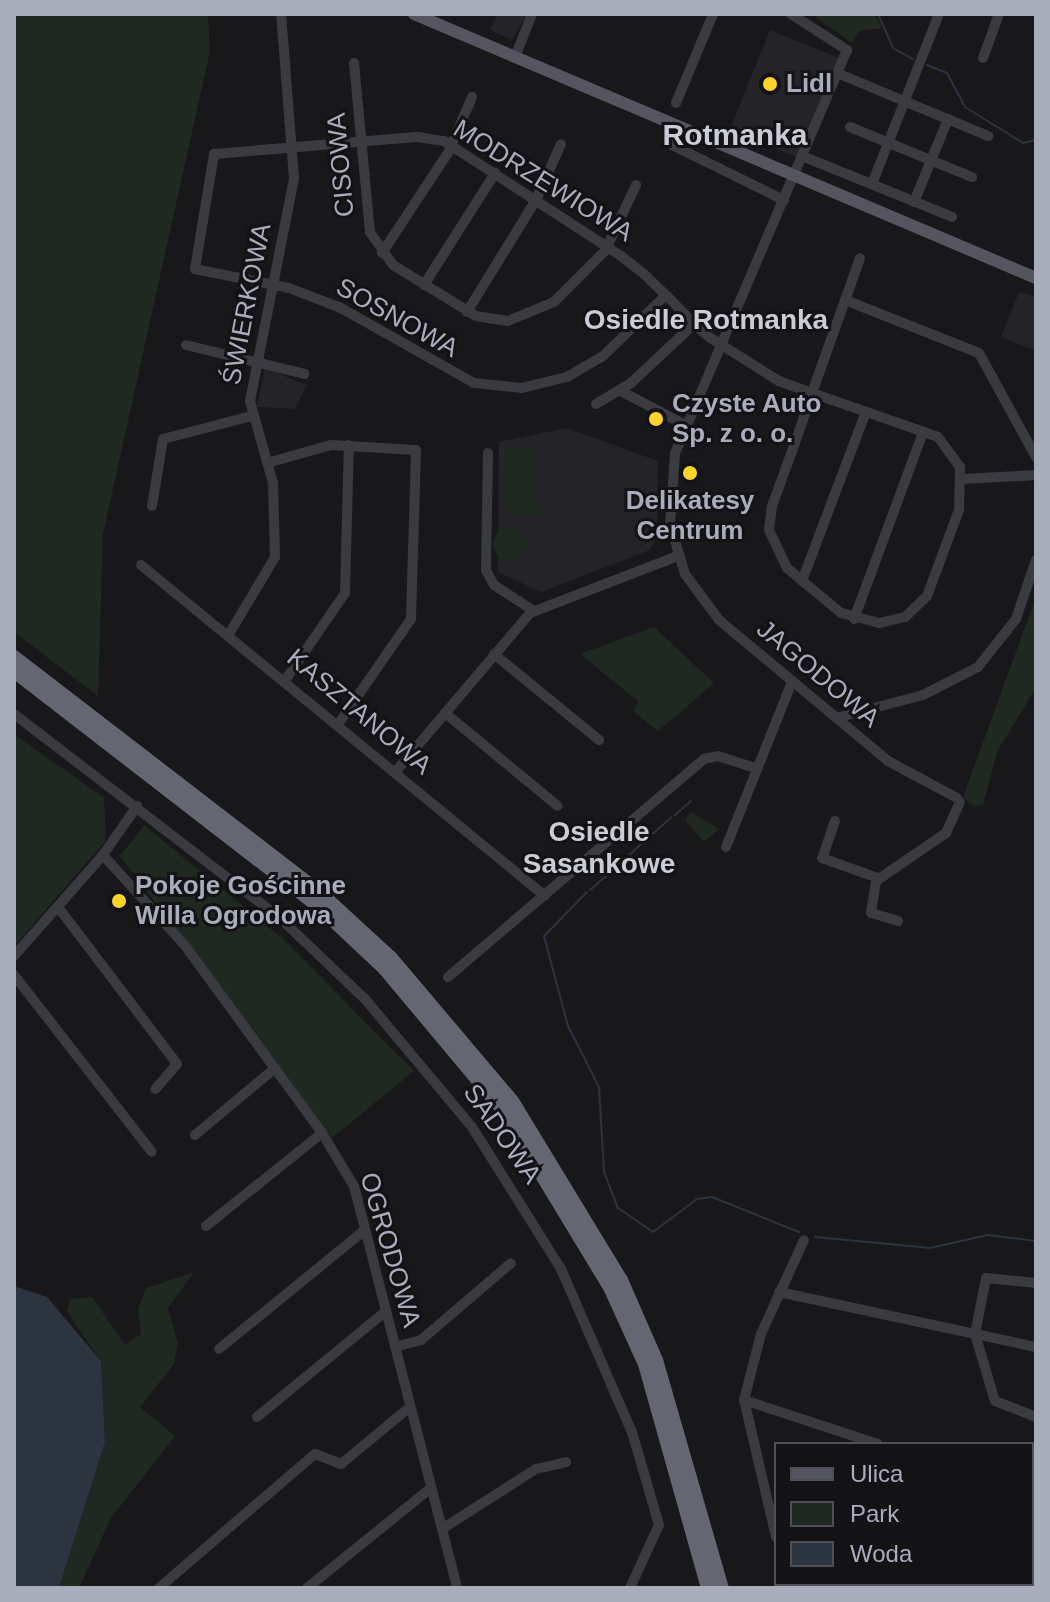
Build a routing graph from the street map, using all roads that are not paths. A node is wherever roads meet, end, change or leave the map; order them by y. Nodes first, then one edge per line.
1 (281, 14) edge
2 (414, 14) edge
3 (532, 14) edge
4 (713, 14) edge
5 (791, 14) edge
6 (939, 14) edge
7 (999, 14) edge
8 (515, 57) junction
9 (983, 58) dead end
10 (354, 63) dead end
11 (837, 73) junction
12 (472, 97) dead end
13 (904, 101) junction
14 (676, 103) dead end
15 (948, 119) junction
16 (850, 127) dead end
17 (988, 136) dead end
18 (361, 142) junction
19 (888, 143) junction
20 (561, 144) dead end
21 (451, 145) junction
22 (672, 145) dead end
23 (292, 147) junction
24 (214, 154) joint
25 (802, 156) junction
26 (932, 160) junction
27 (495, 173) junction
28 (795, 175) junction
29 (972, 177) dead end
30 (872, 184) junction
31 (636, 185) dead end
32 (536, 200) junction
33 (784, 200) junction
34 (914, 202) junction
35 (952, 217) dead end
36 (608, 247) junction
37 (382, 253) junction
38 (860, 258) dead end
39 (1036, 278) edge
40 (273, 285) junction
41 (424, 285) junction
42 (666, 295) junction
43 (845, 300) junction
44 (467, 312) junction
45 (694, 324) junction
46 (186, 345) dead end
47 (720, 345) junction
48 (257, 361) junction
49 (305, 374) dead end
50 (619, 390) junction
51 (812, 393) junction
52 (596, 404) dead end
53 (866, 412) junction
54 (252, 416) junction
55 (687, 426) junction
56 (923, 432) junction
57 (349, 445) junction
58 (488, 453) dead end
59 (1036, 457) edge
60 (267, 463) junction
61 (1036, 475) edge
62 (963, 479) junction
63 (152, 506) dead end
64 (678, 556) junction
65 (1036, 560) edge
66 (141, 565) dead end
67 (802, 581) junction
68 (534, 611) junction
69 (854, 619) junction
70 (229, 634) junction
71 (494, 654) junction
72 (14, 657) edge
73 (14, 671) edge
74 (286, 679) junction
75 (792, 682) junction
76 (445, 713) junction
77 (14, 714) edge
78 (836, 718) junction
79 (339, 723) junction
80 (599, 740) dead end
81 (755, 768) junction
82 (397, 770) junction
83 (137, 806) junction
84 (558, 806) dead end
85 (835, 821) dead end
86 (726, 847) dead end
87 (103, 855) junction
88 (878, 878) junction
89 (545, 896) junction
90 (58, 907) junction
91 (898, 921) dead end
92 (14, 956) edge
93 (14, 975) edge
94 (448, 977) dead end
95 (275, 1068) junction
96 (155, 1089) dead end
97 (322, 1133) junction
98 (195, 1135) dead end
99 (152, 1152) dead end
100 (206, 1226) dead end
101 (365, 1230) junction
102 (804, 1240) dead end
103 (511, 1263) dead end
104 (1036, 1283) edge
105 (779, 1292) junction
106 (386, 1311) junction
107 (975, 1334) junction
108 (395, 1347) junction
109 (1036, 1347) edge
110 (219, 1349) dead end
111 (744, 1400) junction
112 (410, 1407) junction
113 (257, 1417) dead end
114 (1036, 1417) edge
115 (872, 1442) edge
116 (566, 1462) dead end
117 (431, 1488) junction
118 (774, 1528) edge
119 (442, 1529) junction
120 (159, 1588) edge
121 (307, 1588) edge
122 (457, 1588) edge
123 (630, 1588) edge
124 (708, 1588) edge
125 (722, 1588) edge

1 - 23 street, ŚWIERKOWA
2 - 8 main road
3 - 8 street
4 - 14 street
5 - 11 street
6 - 13 street
7 - 9 street
8 - 28 main road
10 - 18 street, CISOWA
11 - 13 street
11 - 25 street
12 - 21 street
13 - 15 street
13 - 19 street
15 - 17 street
15 - 26 street
16 - 19 street
18 - 21 street, MODRZEWIOWA
18 - 23 street, MODRZEWIOWA
18 - 37 street, CISOWA
19 - 26 street
19 - 30 street
20 - 32 street
21 - 27 street, MODRZEWIOWA
21 - 37 street
22 - 33 street
23 - 24 street, MODRZEWIOWA
23 - 40 street, ŚWIERKOWA
24 - 40 street, SOSNOWA
25 - 28 street
25 - 30 street
26 - 29 street
26 - 34 street
27 - 32 street, MODRZEWIOWA
27 - 41 street
28 - 33 street
28 - 39 main road
30 - 34 street
31 - 36 street, CISOWA
32 - 36 street, MODRZEWIOWA
32 - 44 street
33 - 47 street
34 - 35 street
36 - 42 street, MODRZEWIOWA
36 - 44 street, CISOWA
37 - 41 street, CISOWA
38 - 43 street
40 - 42 street, SOSNOWA
40 - 48 street, ŚWIERKOWA
41 - 44 street, CISOWA
42 - 45 street, MODRZEWIOWA
43 - 51 street
43 - 59 street
45 - 47 street, MODRZEWIOWA
45 - 50 street
46 - 48 street
47 - 51 street, MODRZEWIOWA
47 - 55 street
48 - 49 street
48 - 54 street, ŚWIERKOWA
50 - 52 street
50 - 55 street
51 - 53 street, MODRZEWIOWA
51 - 67 street
53 - 56 street, MODRZEWIOWA
53 - 67 street
54 - 60 street, ŚWIERKOWA
54 - 63 street
55 - 64 street
56 - 62 street
56 - 69 street
57 - 60 street
57 - 74 street
57 - 79 street
58 - 68 street
60 - 70 street, ŚWIERKOWA
61 - 62 street
62 - 69 street
64 - 68 street
64 - 75 street, JAGODOWA
65 - 78 street
66 - 70 street, KASZTANOWA
67 - 69 street
68 - 71 street
70 - 74 street, KASZTANOWA
71 - 76 street
71 - 80 street
72 - 125 highway
73 - 124 highway
74 - 79 street, KASZTANOWA
75 - 78 street, JAGODOWA
75 - 81 street
76 - 82 street
76 - 84 street
77 - 83 street
78 - 88 street, JAGODOWA
79 - 82 street, KASZTANOWA
81 - 86 street
81 - 89 street
82 - 89 street, KASZTANOWA
83 - 87 street
83 - 123 street, SADOWA
85 - 88 street
87 - 90 street
87 - 95 street, OGRODOWA
88 - 91 street
89 - 94 street
90 - 92 street
90 - 96 street
93 - 99 street
95 - 97 street, OGRODOWA
95 - 98 street
97 - 100 street
97 - 101 street, OGRODOWA
101 - 106 street, OGRODOWA
101 - 110 street
102 - 105 street
103 - 108 street
104 - 107 street
105 - 107 street
105 - 111 street
106 - 108 street, OGRODOWA
106 - 113 street
107 - 109 street
107 - 114 street
108 - 112 street, OGRODOWA
111 - 115 street
111 - 118 street
112 - 117 street, OGRODOWA
112 - 120 street
116 - 119 street
117 - 119 street, OGRODOWA
117 - 121 street
119 - 122 street, OGRODOWA

